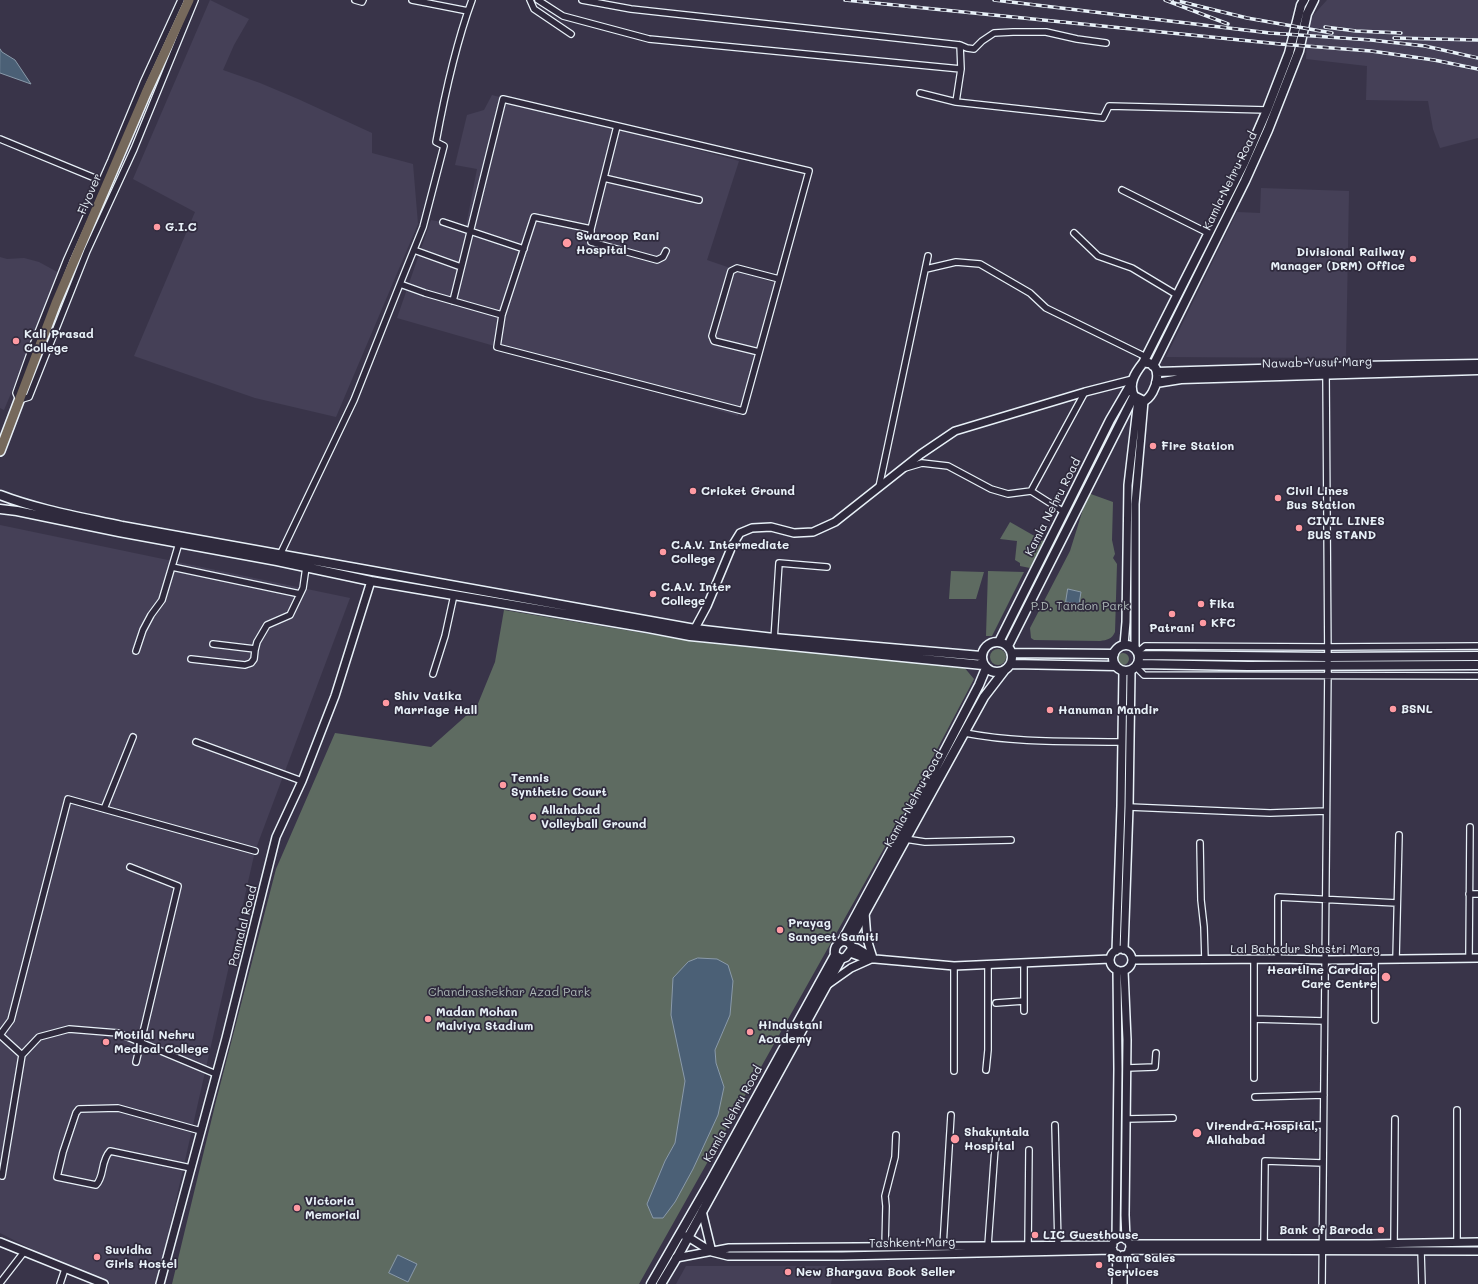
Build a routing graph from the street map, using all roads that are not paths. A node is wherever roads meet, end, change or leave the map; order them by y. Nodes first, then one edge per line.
1 (181, 0) edge
2 (189, 0) edge
3 (195, 0) edge
4 (354, 0) edge
5 (363, 0) edge
6 (412, 0) edge
7 (472, 0) edge
8 (530, 0) edge
9 (538, 0) edge
10 (582, 0) edge
11 (1304, 0) edge
12 (1314, 0) edge
13 (468, 11) junction
14 (571, 34) dead end
15 (1106, 43) dead end
16 (960, 45) junction
17 (961, 69) junction
18 (920, 93) dead end
19 (956, 102) junction
20 (1267, 110) junction
21 (617, 126) junction
22 (0, 139) edge
23 (1244, 163) junction
24 (1252, 167) junction
25 (604, 178) junction
26 (102, 181) junction
27 (1122, 190) dead end
28 (699, 200) dead end
29 (443, 222) dead end
30 (591, 229) junction
31 (470, 232) junction
32 (1074, 233) dead end
33 (1208, 233) junction
34 (524, 249) junction
35 (414, 250) junction
36 (666, 250) dead end
37 (928, 256) dead end
38 (461, 266) junction
39 (926, 269) junction
40 (779, 279) junction
41 (400, 284) junction
42 (1176, 295) junction
43 (453, 301) junction
44 (502, 315) junction
45 (759, 352) junction
46 (1144, 360) junction
47 (1478, 364) edge
48 (1155, 369) junction
49 (1478, 370) edge
50 (1326, 374) junction
51 (1132, 382) junction
52 (1156, 383) junction
53 (1084, 392) junction
54 (20, 396) junction
55 (1138, 399) junction
56 (0, 451) edge
57 (903, 468) junction
58 (879, 487) junction
59 (1031, 491) junction
60 (0, 495) edge
61 (0, 508) edge
62 (1064, 512) junction
63 (179, 543) junction
64 (279, 558) junction
65 (827, 566) dead end
66 (172, 567) junction
67 (306, 567) junction
68 (371, 581) junction
69 (300, 594) junction
70 (454, 595) junction
71 (693, 633) junction
72 (774, 641) junction
73 (999, 642) junction
74 (213, 644) dead end
75 (1124, 645) junction
76 (1478, 646) edge
77 (1328, 647) junction
78 (255, 649) junction
79 (1010, 649) junction
80 (136, 651) dead end
81 (1114, 654) junction
82 (981, 656) junction
83 (1478, 656) edge
84 (1328, 657) junction
85 (191, 659) dead end
86 (1132, 662) junction
87 (1011, 664) junction
88 (1478, 665) edge
89 (984, 666) junction
90 (1328, 666) junction
91 (1004, 671) junction
92 (433, 674) dead end
93 (1328, 676) junction
94 (1478, 676) edge
95 (965, 733) junction
96 (133, 737) dead end
97 (196, 742) dead end
98 (1122, 742) junction
99 (302, 781) junction
100 (1129, 807) junction
101 (104, 809) junction
102 (1326, 811) junction
103 (1470, 827) dead end
104 (1399, 835) dead end
105 (905, 839) junction
106 (1011, 840) dead end
107 (1200, 844) dead end
108 (255, 851) dead end
109 (130, 867) dead end
110 (1470, 894) junction
111 (1478, 894) edge
112 (1325, 900) junction
113 (1397, 903) junction
114 (866, 913) junction
115 (848, 946) junction
116 (1120, 950) junction
117 (838, 957) junction
118 (873, 958) junction
119 (1469, 958) junction
120 (1478, 958) edge
121 (1110, 959) junction
122 (1278, 959) junction
123 (1396, 959) junction
124 (1132, 960) junction
125 (1206, 960) junction
126 (1254, 960) junction
127 (1325, 960) junction
128 (1375, 960) junction
129 (1024, 963) junction
130 (988, 964) junction
131 (954, 966) junction
132 (1121, 970) junction
133 (826, 986) junction
134 (1024, 1001) junction
135 (996, 1003) dead end
136 (1024, 1010) dead end
137 (1254, 1018) junction
138 (1375, 1020) dead end
139 (1324, 1021) junction
140 (0, 1035) edge
141 (140, 1042) junction
142 (1156, 1053) dead end
143 (22, 1055) junction
144 (136, 1062) dead end
145 (1127, 1068) junction
146 (986, 1070) dead end
147 (954, 1071) dead end
148 (216, 1074) junction
149 (1254, 1078) dead end
150 (1324, 1095) junction
151 (1255, 1097) dead end
152 (1457, 1110) dead end
153 (951, 1115) dead end
154 (1173, 1118) dead end
155 (1126, 1119) junction
156 (1395, 1119) dead end
157 (1055, 1125) dead end
158 (1323, 1125) junction
159 (1257, 1126) dead end
160 (201, 1131) junction
161 (996, 1134) dead end
162 (896, 1135) dead end
163 (1029, 1150) dead end
164 (1323, 1163) junction
165 (191, 1168) junction
166 (2, 1176) dead end
167 (702, 1210) junction
168 (684, 1235) junction
169 (0, 1242) edge
170 (1457, 1242) junction
171 (1478, 1242) edge
172 (1264, 1244) junction
173 (1394, 1244) junction
174 (1128, 1245) junction
175 (943, 1246) junction
176 (988, 1246) junction
177 (1028, 1246) junction
178 (1058, 1246) junction
179 (885, 1247) junction
180 (1323, 1247) junction
181 (1116, 1249) junction
182 (1421, 1251) junction
183 (1478, 1251) edge
184 (24, 1252) junction
185 (712, 1252) junction
186 (676, 1258) junction
187 (65, 1269) junction
188 (0, 1283) edge
189 (60, 1284) edge
190 (104, 1284) edge
191 (160, 1284) edge
192 (652, 1284) edge
193 (661, 1284) edge
194 (1116, 1284) edge
195 (1123, 1284) edge
196 (1322, 1284) edge
197 (1422, 1284) edge

1 - 26 street
2 - 54 main road, Flyover
3 - 54 street
4 - 5 street
6 - 13 street
7 - 13 street
8 - 14 street
9 - 17 street
10 - 16 street
11 - 20 main road, Kamla Nehru Road
12 - 24 main road, Kamla Nehru Road
13 - 35 street
15 - 16 street
16 - 17 street
17 - 19 street
18 - 19 street
19 - 20 street
20 - 23 main road, Kamla Nehru Road
21 - 25 street
21 - 31 street
21 - 40 street
22 - 26 street
23 - 24 main road
23 - 33 main road, Kamla Nehru Road
24 - 48 main road, Kamla Nehru Road
25 - 28 street
25 - 30 street
26 - 54 street
27 - 33 street
29 - 31 street
30 - 34 street
30 - 36 street
31 - 34 street
31 - 38 street
32 - 42 street
33 - 42 main road, Kamla Nehru Road
34 - 44 street
35 - 38 street
35 - 41 street
37 - 39 street
38 - 43 street
39 - 46 street
39 - 58 street
40 - 45 street
40 - 45 street
41 - 43 street
41 - 64 street
42 - 46 main road, Kamla Nehru Road
43 - 44 street
44 - 45 street
46 - 48 main road
46 - 51 main road, Kamla Nehru Road
47 - 48 main road
48 - 52 main road
49 - 50 main road, Nawab Yusuf Marg
50 - 52 main road, Nawab Yusuf Marg
50 - 77 street
51 - 53 street
51 - 55 main road
51 - 62 main road, Kamla Nehru Road
52 - 55 main road, Kamla Nehru Road
53 - 57 street
53 - 59 street
54 - 56 main road, Flyover
55 - 75 street
55 - 79 main road, Kamla Nehru Road
55 - 86 street
57 - 58 street
57 - 59 street
58 - 71 street
59 - 62 street
60 - 64 main road
61 - 63 main road
62 - 73 main road, Kamla Nehru Road
63 - 64 main road
63 - 66 street
64 - 67 main road
64 - 71 main road
65 - 72 street
66 - 69 street
66 - 80 street
67 - 68 main road
67 - 69 street
68 - 70 main road
68 - 99 street, Pannalal Road
69 - 78 street
70 - 71 main road
70 - 92 street
71 - 72 main road
72 - 82 main road
72 - 89 main road
73 - 79 main road
73 - 82 main road
74 - 78 street
75 - 81 main road
75 - 86 main road
76 - 77 street
77 - 84 street
77 - 86 street
78 - 85 street
79 - 81 main road
79 - 87 main road
81 - 86 main road
82 - 89 main road
83 - 84 main road
84 - 86 main road
84 - 90 street
86 - 87 main road
86 - 90 main road
86 - 93 street
86 - 98 street
86 - 100 street
87 - 91 main road
88 - 90 main road
89 - 91 main road
89 - 115 main road, Kamla Nehru Road
90 - 93 street
91 - 95 main road, Kamla Nehru Road
93 - 94 street
93 - 102 street
95 - 98 street
95 - 105 main road, Kamla Nehru Road
96 - 101 street
97 - 99 street
98 - 116 street
99 - 148 street, Pannalal Road
100 - 102 street
100 - 116 street
101 - 108 street
101 - 140 street
102 - 112 street
103 - 110 street
104 - 113 street
105 - 106 street
105 - 114 main road, Kamla Nehru Road
107 - 125 street
109 - 141 street
110 - 111 street
110 - 119 street
112 - 113 street
112 - 122 street
112 - 127 street
113 - 123 street
114 - 115 main road, Kamla Nehru Road
114 - 118 street
115 - 117 main road
115 - 117 main road
115 - 118 street
116 - 121 street
116 - 124 street
117 - 133 main road, Kamla Nehru Road
117 - 168 main road, Kamla Nehru Road
118 - 131 street
118 - 133 street
119 - 120 street, Lal Bahadur Shastri Marg
119 - 123 street, Lal Bahadur Shastri Marg
121 - 129 street
121 - 132 street
122 - 126 street, Lal Bahadur Shastri Marg
122 - 127 street, Lal Bahadur Shastri Marg
123 - 128 street, Lal Bahadur Shastri Marg
124 - 125 street, Lal Bahadur Shastri Marg
124 - 132 street
125 - 126 street, Lal Bahadur Shastri Marg
126 - 137 street
127 - 128 street, Lal Bahadur Shastri Marg
127 - 139 street
128 - 138 street
129 - 130 street
129 - 134 street
130 - 131 street
130 - 146 street
131 - 147 street
132 - 145 street
132 - 181 street
133 - 167 main road, Kamla Nehru Road
134 - 135 street
134 - 136 street
137 - 139 street
137 - 149 street
139 - 150 street
140 - 143 street
141 - 143 street
141 - 144 street
141 - 148 street
142 - 145 street
143 - 166 street
145 - 155 street
148 - 160 street, Pannalal Road
150 - 151 street
150 - 158 street
152 - 170 street
153 - 175 street
154 - 155 street
155 - 174 street
156 - 173 street
157 - 178 street
158 - 159 street
158 - 164 street
160 - 165 street, Pannalal Road
160 - 165 street
161 - 176 street
162 - 179 street
163 - 177 street
164 - 172 street
164 - 180 street
165 - 191 street, Pannalal Road
167 - 168 main road, Kamla Nehru Road
167 - 185 street
168 - 185 street, Tashkent Marg
168 - 186 main road, Kamla Nehru Road
168 - 192 main road, Kamla Nehru Road
169 - 184 street
170 - 171 street
170 - 173 street
172 - 174 street
172 - 180 street
173 - 180 street
174 - 180 street
174 - 181 street
174 - 181 street
175 - 176 street, Tashkent Marg
175 - 179 street, Tashkent Marg
176 - 177 street, Tashkent Marg
177 - 178 street, Tashkent Marg
178 - 181 street, Tashkent Marg
179 - 185 street, Tashkent Marg
180 - 182 street
180 - 196 street
181 - 185 street, Tashkent Marg
181 - 194 street
181 - 195 street
182 - 183 street
182 - 197 street
184 - 187 street
184 - 188 street
185 - 186 street
186 - 193 main road, Kamla Nehru Road
187 - 189 street
187 - 190 street

